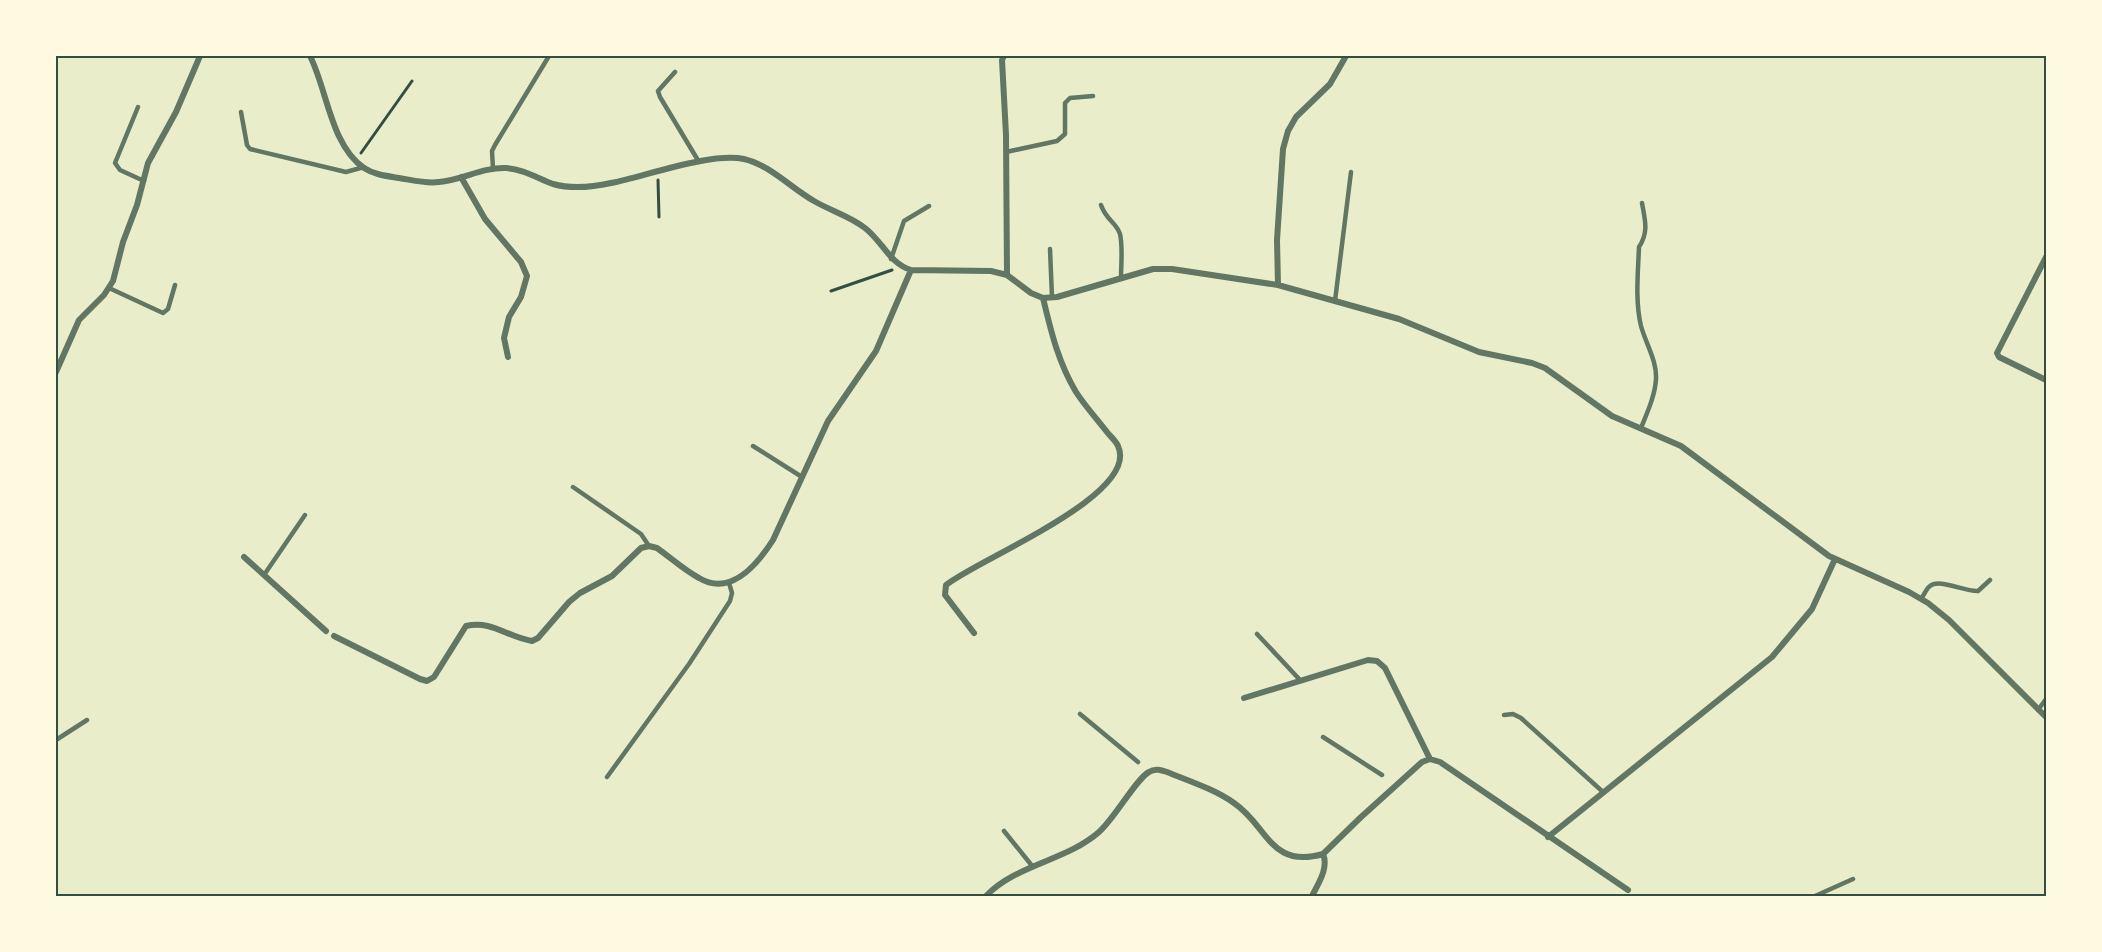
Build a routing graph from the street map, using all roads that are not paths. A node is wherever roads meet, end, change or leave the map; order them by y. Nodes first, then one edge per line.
1 (200, 56) edge
2 (310, 56) edge
3 (549, 56) edge
4 (1004, 56) edge
5 (1346, 56) edge
6 (675, 72) dead end
7 (1093, 96) dead end
8 (138, 107) dead end
9 (241, 112) dead end
10 (1006, 152) junction
11 (699, 162) junction
12 (364, 167) junction
13 (493, 169) junction
14 (1351, 172) dead end
15 (461, 177) junction
16 (144, 181) junction
17 (1642, 203) dead end
18 (1101, 205) dead end
19 (928, 206) dead end
20 (1050, 249) dead end
21 (2046, 257) edge
22 (891, 259) junction
23 (911, 270) junction
24 (1007, 275) junction
25 (1121, 278) junction
26 (175, 285) dead end
27 (1278, 285) junction
28 (109, 288) junction
29 (1052, 297) junction
30 (1043, 298) junction
31 (1335, 301) junction
32 (508, 357) dead end
33 (56, 372) edge
34 (2046, 380) edge
35 (1641, 428) junction
36 (753, 446) dead end
37 (802, 477) junction
38 (573, 487) dead end
39 (305, 515) dead end
40 (649, 546) junction
41 (244, 557) dead end
42 (1835, 559) junction
43 (264, 575) junction
44 (1990, 580) dead end
45 (729, 583) junction
46 (1921, 599) junction
47 (326, 631) dead end
48 (974, 633) dead end
49 (1257, 634) dead end
50 (334, 636) dead end
51 (1300, 681) junction
52 (1244, 698) dead end
53 (2046, 699) edge
54 (2038, 710) junction
55 (1080, 714) dead end
56 (1504, 715) dead end
57 (2046, 717) edge
58 (87, 720) dead end
59 (1323, 737) dead end
60 (56, 740) edge
61 (1430, 759) junction
62 (1138, 762) dead end
63 (1382, 775) dead end
64 (607, 777) dead end
65 (1603, 792) junction
66 (1004, 831) dead end
67 (1548, 837) junction
68 (1323, 854) junction
69 (1033, 867) junction
70 (1853, 879) dead end
71 (1628, 890) dead end
72 (986, 897) edge
73 (1312, 897) edge
74 (1815, 897) edge

1 - 16 street
2 - 12 street
3 - 13 lane
4 - 10 street
5 - 27 street
6 - 11 lane
7 - 10 lane
8 - 16 lane
9 - 12 lane
10 - 24 street
11 - 13 street
11 - 22 street
12 - 15 street
13 - 15 street
14 - 31 lane
15 - 32 street
16 - 28 street
17 - 35 lane
18 - 25 lane
19 - 22 lane
20 - 29 lane
21 - 34 street
22 - 23 street
23 - 24 street
23 - 37 street
24 - 30 street
25 - 27 street
25 - 29 street
26 - 28 lane
27 - 31 street
28 - 33 street
29 - 30 street
30 - 48 street
31 - 35 street
35 - 42 street
36 - 37 lane
37 - 45 street
38 - 40 lane
39 - 43 lane
40 - 45 street
40 - 50 street
41 - 43 street
42 - 46 street
42 - 65 street
43 - 47 street
44 - 46 lane
45 - 64 lane
46 - 54 street
49 - 51 lane
51 - 52 street
51 - 61 street
53 - 54 lane
54 - 57 street
55 - 62 lane
56 - 65 lane
58 - 60 lane
59 - 63 lane
61 - 67 street
61 - 68 street
65 - 67 street
66 - 69 lane
67 - 71 street
68 - 69 street
68 - 73 street
69 - 72 street
70 - 74 lane

